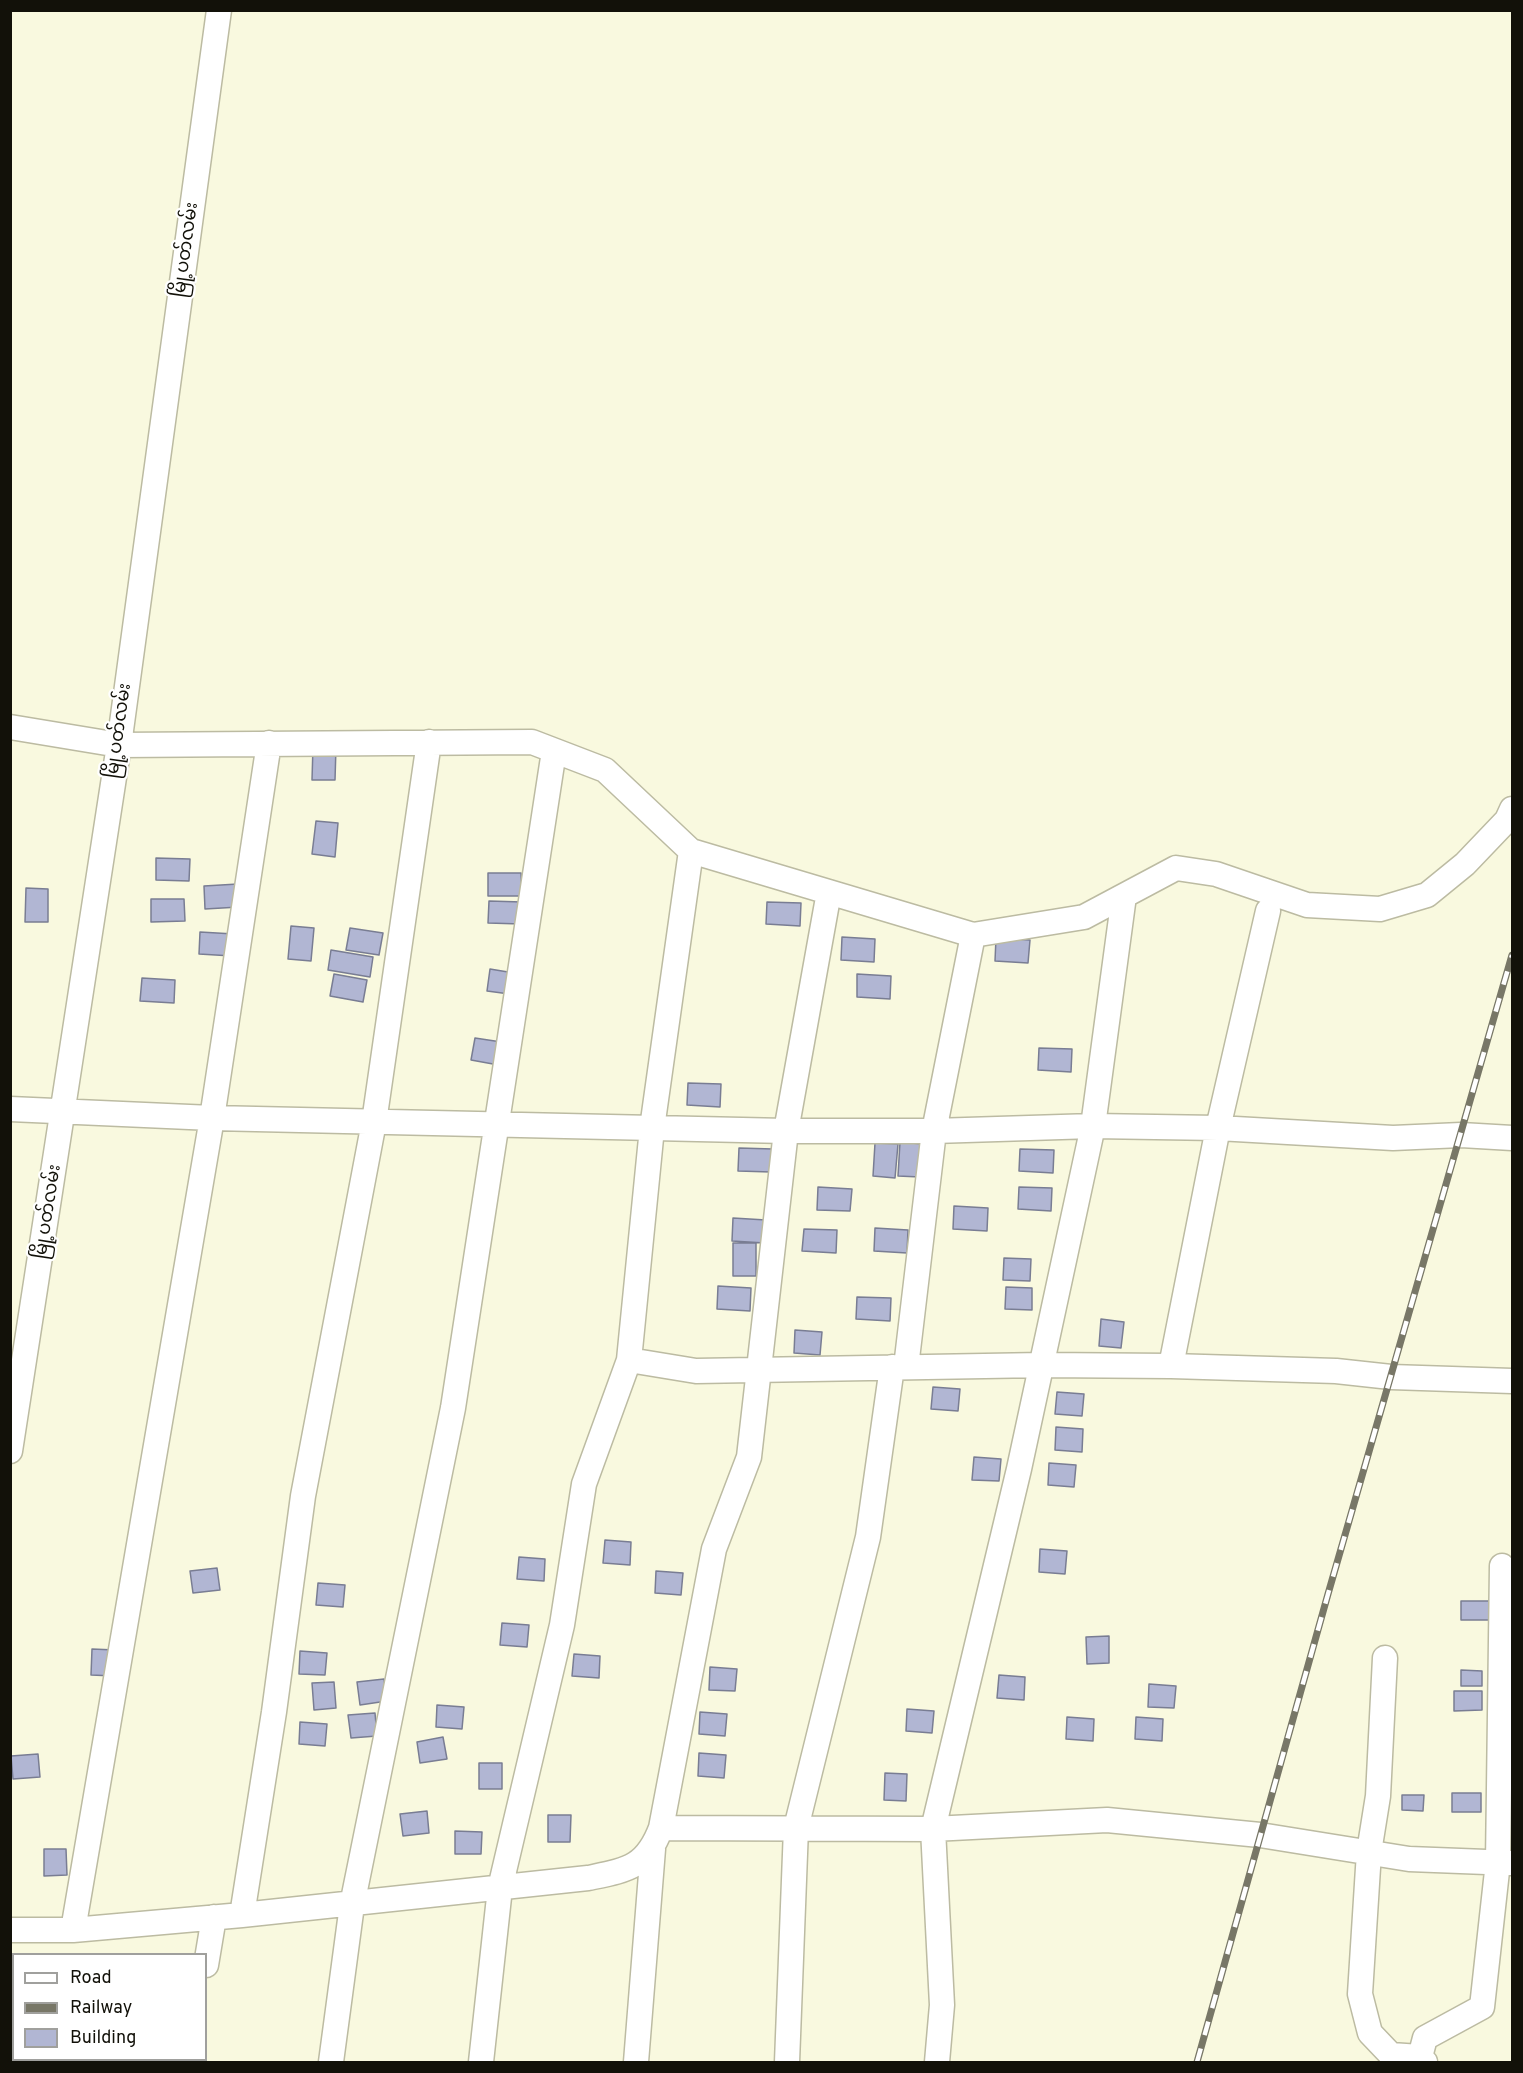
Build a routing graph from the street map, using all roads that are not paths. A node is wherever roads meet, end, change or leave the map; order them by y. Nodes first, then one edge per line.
1 (219, 10) edge
2 (10, 727) edge
3 (429, 742) junction
4 (269, 744) junction
5 (119, 745) junction
6 (555, 751) junction
7 (1512, 809) edge
8 (691, 851) junction
9 (829, 892) junction
10 (1124, 896) junction
11 (1268, 911) dead end
12 (973, 935) junction
13 (10, 1109) edge
14 (64, 1111) junction
15 (212, 1118) junction
16 (374, 1122) junction
17 (499, 1124) junction
18 (1093, 1126) junction
19 (652, 1128) junction
20 (1218, 1128) junction
21 (786, 1131) junction
22 (934, 1131) junction
23 (1512, 1138) edge
24 (21, 1321) edge
25 (629, 1360) junction
26 (1042, 1365) junction
27 (1171, 1366) junction
28 (899, 1367) junction
29 (759, 1370) junction
30 (1512, 1381) edge
31 (10, 1451) edge
32 (1502, 1566) dead end
33 (1385, 1659) dead end
34 (796, 1828) junction
35 (933, 1829) junction
36 (657, 1838) junction
37 (1368, 1852) junction
38 (1505, 1863) edge
39 (500, 1888) junction
40 (352, 1905) junction
41 (242, 1915) junction
42 (214, 1917) junction
43 (10, 1930) edge
44 (73, 1930) junction
45 (207, 1959) edge
46 (1423, 2060) edge
47 (331, 2062) edge
48 (481, 2062) edge
49 (636, 2062) edge
50 (787, 2062) edge
51 (937, 2062) edge

1 - 5 street, မြို့ပတ်လမ်း
2 - 5 street
3 - 4 street
3 - 6 street
3 - 16 street
4 - 5 street
4 - 15 street
5 - 14 street, မြို့ပတ်လမ်း
6 - 8 street
6 - 17 street
7 - 10 street
8 - 9 street
8 - 19 street
9 - 12 street
9 - 21 street
10 - 12 street
10 - 18 street
11 - 20 street
12 - 22 street
13 - 14 street
14 - 15 street
14 - 24 street, မြို့ပတ်လမ်း
15 - 16 street
15 - 44 street
16 - 17 street
16 - 41 street
17 - 19 street
17 - 40 street
18 - 20 street
18 - 22 street
18 - 26 street
19 - 21 street
19 - 25 street
20 - 23 street
20 - 27 street
21 - 22 street
21 - 29 street
22 - 28 street
24 - 31 street, မြို့ပတ်လမ်း
25 - 29 street
25 - 39 street
26 - 27 street
26 - 28 street
26 - 35 street
27 - 30 street
28 - 29 street
28 - 34 street
29 - 36 street
32 - 38 street
33 - 37 street
34 - 35 street
34 - 36 street
34 - 50 street
35 - 37 street
35 - 51 street
36 - 39 street
36 - 49 street
37 - 38 street
37 - 46 street
38 - 46 street
39 - 40 street
39 - 48 street
40 - 41 street
40 - 47 street
41 - 42 street
42 - 44 street
42 - 45 street
43 - 44 street

